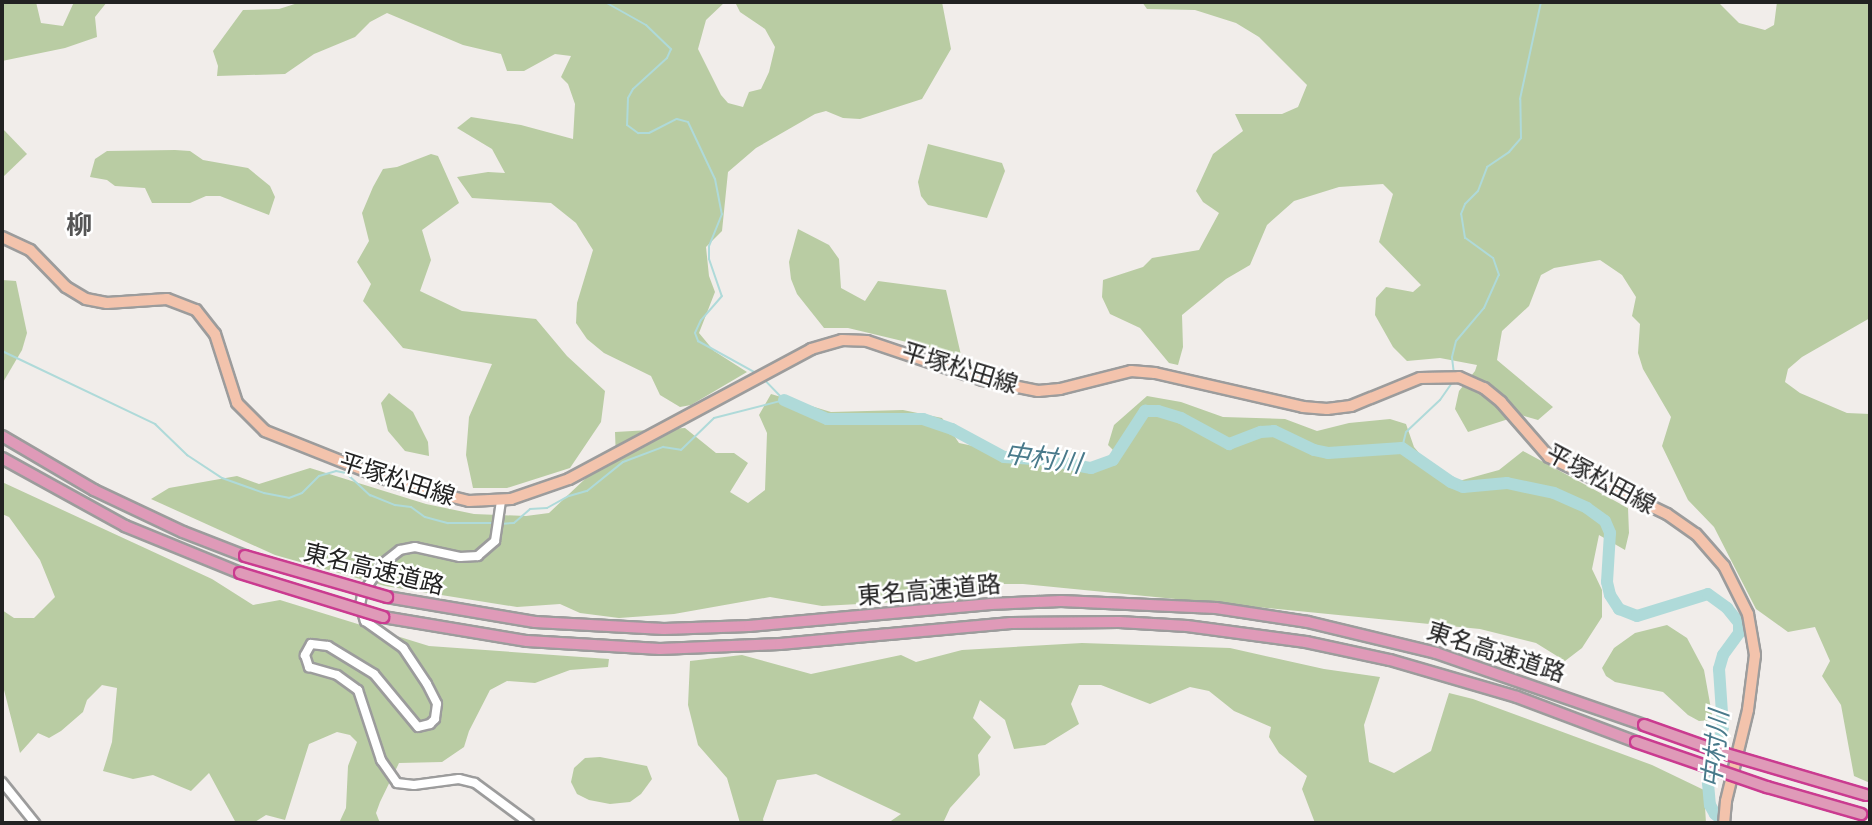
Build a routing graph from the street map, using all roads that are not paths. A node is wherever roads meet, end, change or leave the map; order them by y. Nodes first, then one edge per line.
1 (2, 237) edge
2 (2, 436) edge
3 (2, 458) edge
4 (501, 503) junction
5 (2, 782) edge
6 (1869, 796) edge
7 (1866, 815) edge
8 (35, 823) edge
9 (529, 823) edge
10 (1724, 823) edge

1 - 4 main road, 平塚松田線
2 - 6 highway, 東名高速道路, bridge
3 - 7 highway, 東名高速道路, bridge
4 - 9 street
4 - 10 main road, 平塚松田線
5 - 8 street

